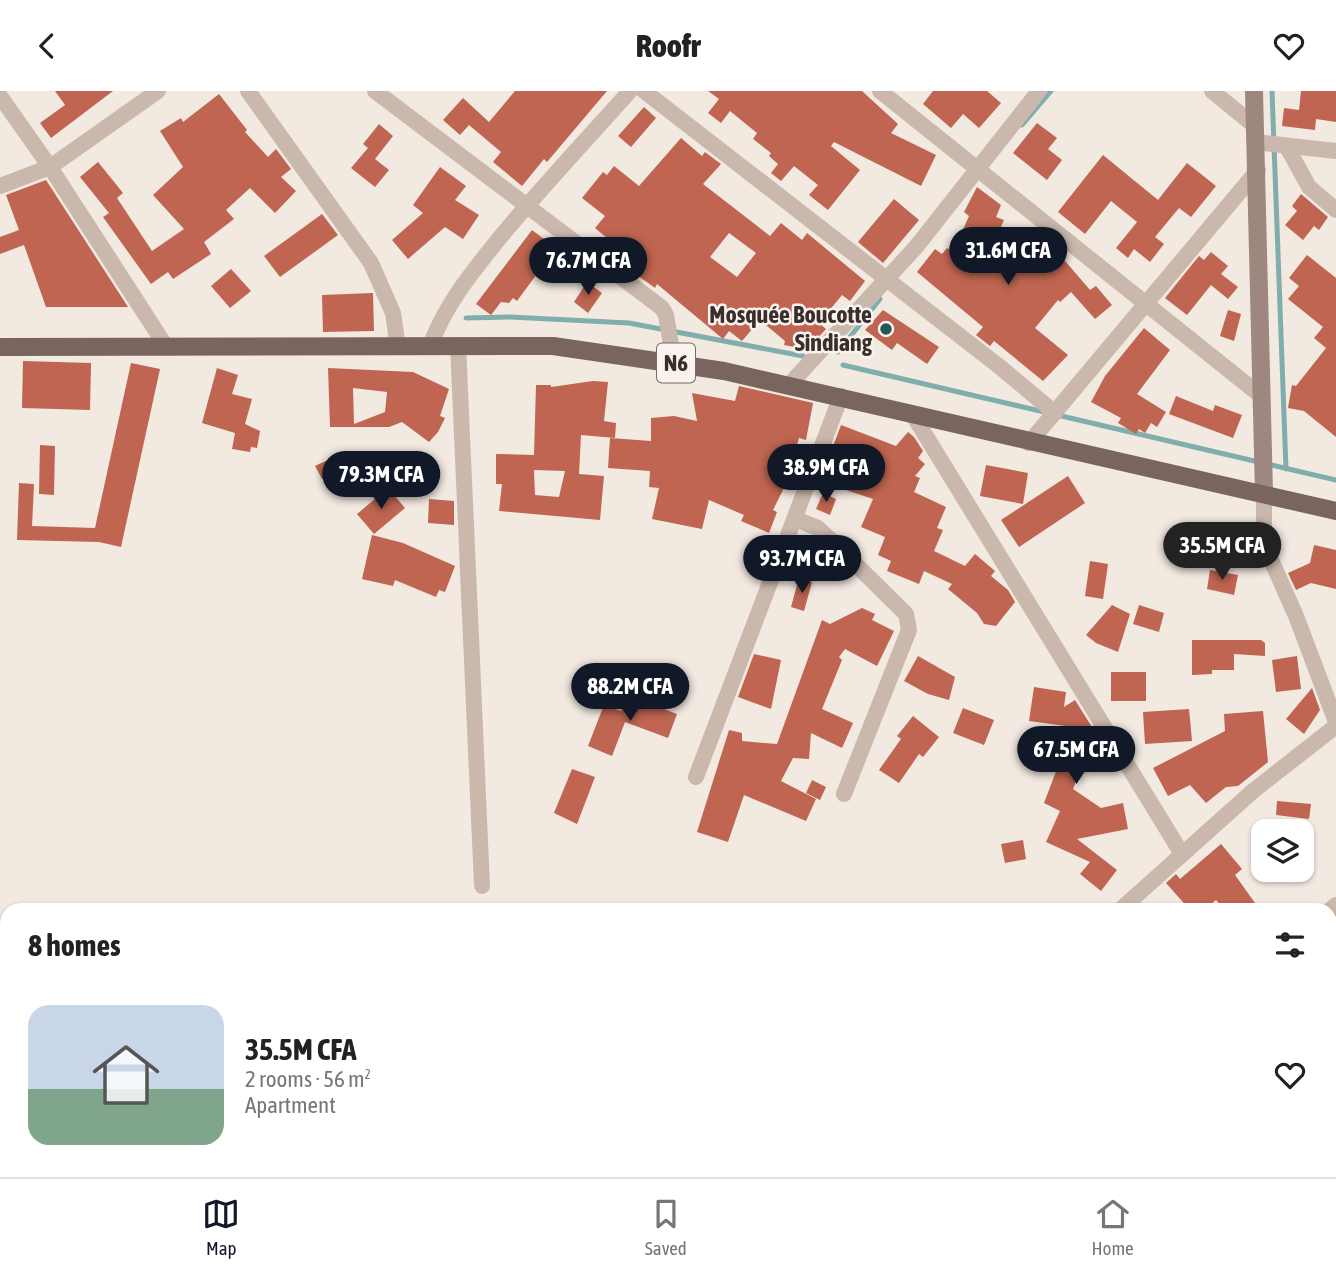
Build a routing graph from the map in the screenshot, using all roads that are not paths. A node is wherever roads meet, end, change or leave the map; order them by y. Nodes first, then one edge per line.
1 (158, 91) edge
2 (248, 91) edge
3 (375, 91) edge
4 (630, 91) edge
5 (644, 91) edge
6 (880, 91) edge
7 (1039, 91) edge
8 (1212, 91) edge
9 (1254, 91) edge
10 (0, 96) edge
11 (1255, 134) junction
12 (1287, 147) junction
13 (1336, 151) edge
14 (50, 167) junction
15 (1258, 170) junction
16 (975, 171) junction
17 (0, 186) edge
18 (525, 207) junction
19 (1336, 210) edge
20 (887, 282) junction
21 (1145, 304) junction
22 (458, 345) junction
23 (430, 346) junction
24 (0, 347) edge
25 (167, 348) junction
26 (398, 348) junction
27 (674, 362) junction
28 (789, 385) junction
29 (1259, 395) junction
30 (841, 396) junction
31 (1055, 413) junction
32 (913, 415) junction
33 (1029, 443) junction
34 (1264, 493) junction
35 (1336, 511) edge
36 (795, 519) junction
37 (1336, 724) edge
38 (695, 777) dead end
39 (844, 794) dead end
40 (1182, 854) junction
41 (482, 886) dead end
42 (1128, 903) edge

1 - 14 street
2 - 26 street
3 - 18 street
4 - 18 street
5 - 20 street
6 - 16 street
7 - 16 street
8 - 11 street
9 - 11 street
10 - 14 street
11 - 12 street
11 - 15 street
12 - 13 street
12 - 19 street
14 - 17 street
14 - 25 street
15 - 21 street
15 - 29 street
16 - 20 street
16 - 21 street
18 - 23 street
18 - 27 street
20 - 28 street
20 - 31 street
21 - 29 street
21 - 31 street
22 - 23 main road, N6
22 - 27 main road, N6
22 - 41 street
23 - 26 main road, N6
24 - 25 main road, N6
25 - 26 main road, N6
27 - 28 main road, N6
28 - 30 main road, N6
29 - 34 street
30 - 32 main road, N6
30 - 36 street
31 - 33 street
32 - 33 main road, N6
32 - 40 street
33 - 34 main road, N6
34 - 35 main road, N6
34 - 37 street
36 - 38 street
36 - 39 street
37 - 40 street
40 - 42 street

